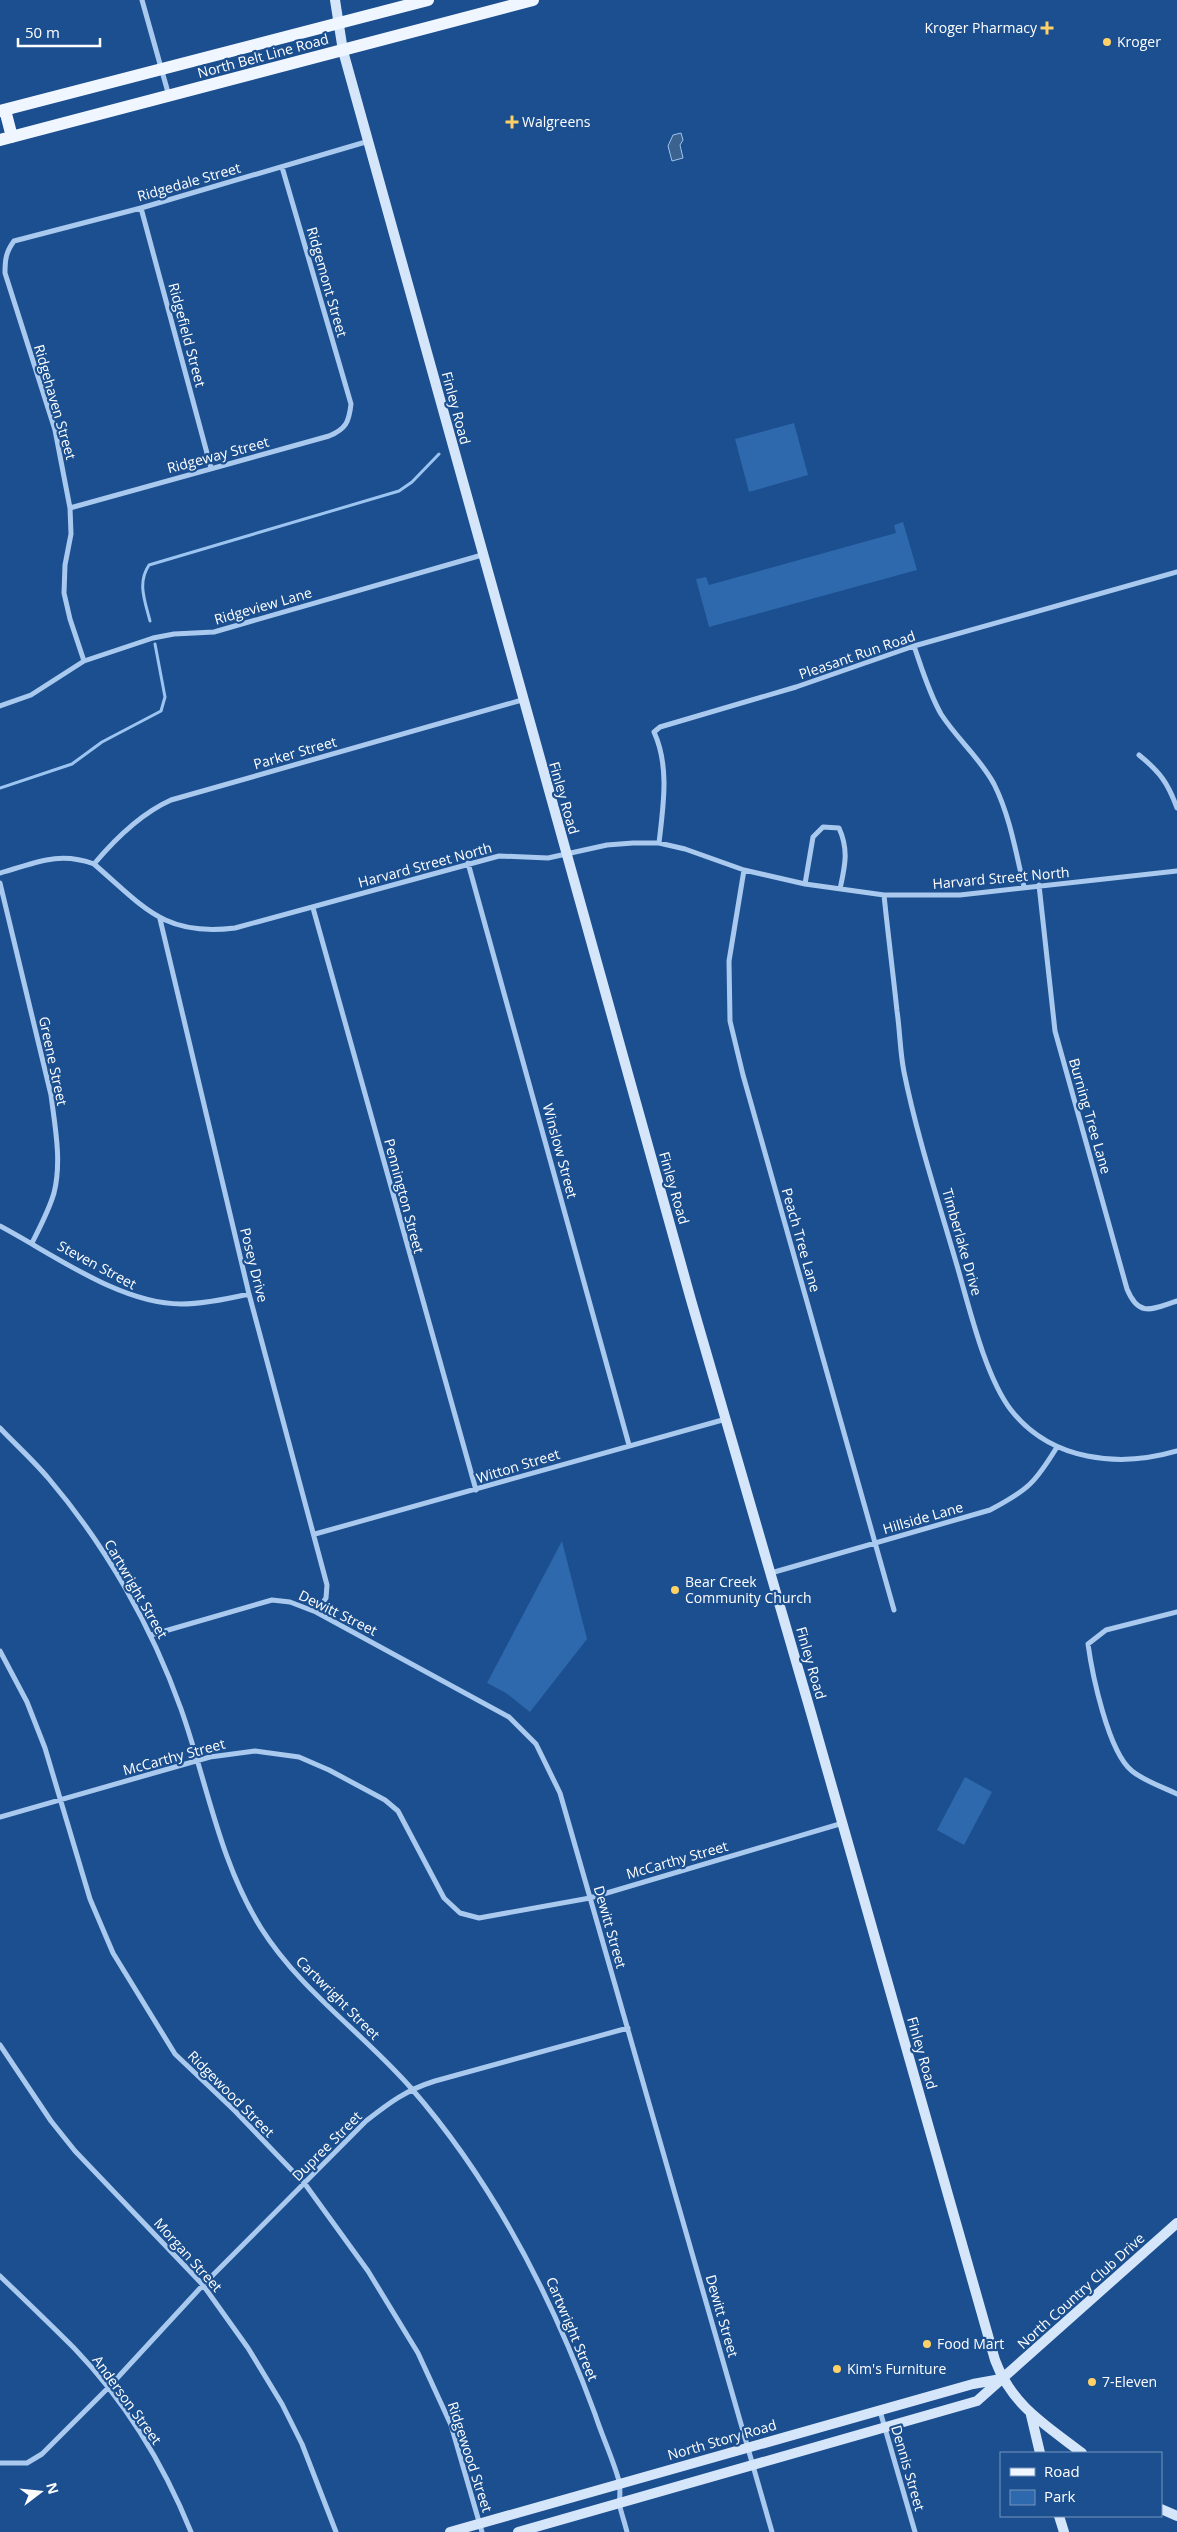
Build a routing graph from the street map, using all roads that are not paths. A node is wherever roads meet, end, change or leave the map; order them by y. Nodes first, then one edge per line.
1 (142, 0) edge
2 (335, 0) edge
3 (428, 0) edge
4 (528, 1) edge
5 (338, 22) junction
6 (343, 51) junction
7 (162, 69) junction
8 (169, 96) junction
9 (2, 111) edge
10 (6, 139) edge
11 (369, 141) junction
12 (282, 168) junction
13 (141, 208) junction
14 (14, 241) joint
15 (351, 404) joint
16 (211, 468) junction
17 (70, 508) junction
18 (482, 555) junction
19 (1177, 572) edge
20 (914, 646) junction
21 (84, 661) junction
22 (522, 700) junction
23 (0, 706) edge
24 (1140, 755) dead end
25 (1177, 808) edge
26 (659, 843) junction
27 (566, 854) junction
28 (468, 863) junction
29 (94, 864) junction
30 (744, 870) junction
31 (1177, 871) edge
32 (0, 873) edge
33 (0, 883) edge
34 (805, 884) junction
35 (1039, 885) junction
36 (1024, 887) junction
37 (840, 889) junction
38 (884, 895) junction
39 (313, 908) junction
40 (160, 919) junction
41 (0, 1226) edge
42 (32, 1243) junction
43 (249, 1294) junction
44 (1177, 1301) edge
45 (727, 1418) junction
46 (0, 1428) edge
47 (629, 1445) junction
48 (1057, 1447) junction
49 (1177, 1452) edge
50 (476, 1490) junction
51 (315, 1534) junction
52 (875, 1543) junction
53 (771, 1573) junction
54 (894, 1610) dead end
55 (316, 1612) junction
56 (1177, 1612) edge
57 (151, 1635) junction
58 (0, 1650) edge
59 (198, 1761) junction
60 (1177, 1794) edge
61 (61, 1800) junction
62 (0, 1817) edge
63 (843, 1823) junction
64 (590, 1898) junction
65 (628, 2028) junction
66 (0, 2045) edge
67 (411, 2089) junction
68 (305, 2184) junction
69 (1177, 2223) edge
70 (0, 2276) edge
71 (203, 2285) junction
72 (1002, 2379) junction
73 (108, 2388) junction
74 (880, 2411) junction
75 (1031, 2415) junction
76 (885, 2428) junction
77 (747, 2446) junction
78 (1070, 2450) edge
79 (1040, 2452) edge
80 (0, 2463) edge
81 (753, 2466) junction
82 (620, 2483) junction
83 (620, 2504) junction
84 (1162, 2509) edge
85 (1177, 2516) edge
86 (1059, 2517) edge
87 (481, 2528) edge
88 (191, 2532) edge
89 (336, 2532) edge
90 (450, 2532) edge
91 (518, 2532) edge
92 (627, 2532) edge
93 (772, 2532) edge
94 (914, 2532) edge
95 (1064, 2532) edge

1 - 7 street
2 - 5 street, Finley Road
3 - 5 main road, North Belt Line Road
4 - 6 main road, North Belt Line Road
5 - 6 street, Finley Road
5 - 7 main road, North Belt Line Road
6 - 8 main road, North Belt Line Road
6 - 11 street, Finley Road
7 - 8 street
7 - 9 main road, North Belt Line Road
8 - 10 main road, North Belt Line Road
9 - 10 main road
11 - 12 street, Ridgedale Street
11 - 18 street, Finley Road
12 - 13 street, Ridgedale Street
12 - 15 street, Ridgemont Street
13 - 14 street, Ridgedale Street
13 - 16 street, Ridgefield Street
14 - 17 street, Ridgehaven Street
15 - 16 street, Ridgeway Street
16 - 17 street, Ridgeway Street
17 - 21 street, Ridgehaven Street
18 - 21 street, Ridgeview Lane
18 - 22 street, Finley Road
19 - 20 street, Pleasant Run Road
20 - 26 street, Pleasant Run Road
20 - 36 street
21 - 23 street, Ridgeview Lane
22 - 27 street, Finley Road
22 - 29 street, Parker Street
24 - 25 street
26 - 27 street, Harvard Street North
26 - 30 street, Harvard Street North
27 - 28 street, Harvard Street North
27 - 45 street, Finley Road
28 - 39 street, Harvard Street North
28 - 47 street, Winslow Street
29 - 32 street, Harvard Street North
29 - 40 street, Harvard Street North
30 - 34 street, Harvard Street North
30 - 52 street, Peach Tree Lane
31 - 35 street, Harvard Street North
33 - 42 street, Greene Street
34 - 37 street, Harvard Street North
34 - 37 street
35 - 36 street, Harvard Street North
35 - 44 street, Burning Tree Lane
36 - 38 street, Harvard Street North
37 - 38 street, Harvard Street North
38 - 48 street, Timberlake Drive
39 - 40 street, Harvard Street North
39 - 50 street, Pennington Street
40 - 43 street, Posey Drive
41 - 42 street, Steven Street
42 - 43 street, Steven Street
43 - 51 street, Posey Drive
45 - 47 street, Witton Street
45 - 53 street, Finley Road
46 - 57 street, Cartwright Street
47 - 50 street, Witton Street
48 - 49 street, Timberlake Drive
48 - 52 street, Hillside Lane
50 - 51 street, Witton Street
51 - 55 street, Posey Drive
52 - 53 street, Hillside Lane
52 - 54 street, Peach Tree Lane
53 - 63 street, Finley Road
55 - 57 street, Dewitt Street
55 - 64 street, Dewitt Street
56 - 60 street
57 - 59 street, Cartwright Street
58 - 61 street, Ridgewood Street
59 - 61 street, McCarthy Street
59 - 64 street, McCarthy Street
59 - 67 street, Cartwright Street
61 - 62 street, McCarthy Street
61 - 68 street, Ridgewood Street
63 - 64 street, McCarthy Street
63 - 72 street, Finley Road
64 - 65 street, Dewitt Street
65 - 67 street, Dupree Street
65 - 77 street, Dewitt Street
66 - 71 street, Morgan Street
67 - 68 street, Dupree Street
67 - 82 street, Cartwright Street
68 - 71 street, Dupree Street
68 - 87 street, Ridgewood Street
69 - 72 street, North Country Club Drive
70 - 73 street, Anderson Street
71 - 73 street, Dupree Street
71 - 89 street, Morgan Street
72 - 74 street, North Story Road
72 - 75 street
72 - 76 street
73 - 80 street, Dupree Street
73 - 88 street, Anderson Street
74 - 76 street, Dennis Street
74 - 77 street, North Story Road
75 - 78 street
75 - 79 street
76 - 81 street
76 - 94 street, Dennis Street
77 - 81 street, Dewitt Street
77 - 82 street, North Story Road
81 - 83 street
81 - 93 street, Dewitt Street
82 - 83 street, Cartwright Street
82 - 87 street, North Story Road
83 - 91 street
83 - 92 street, Cartwright Street
84 - 85 street
86 - 95 street
87 - 90 street, North Story Road

